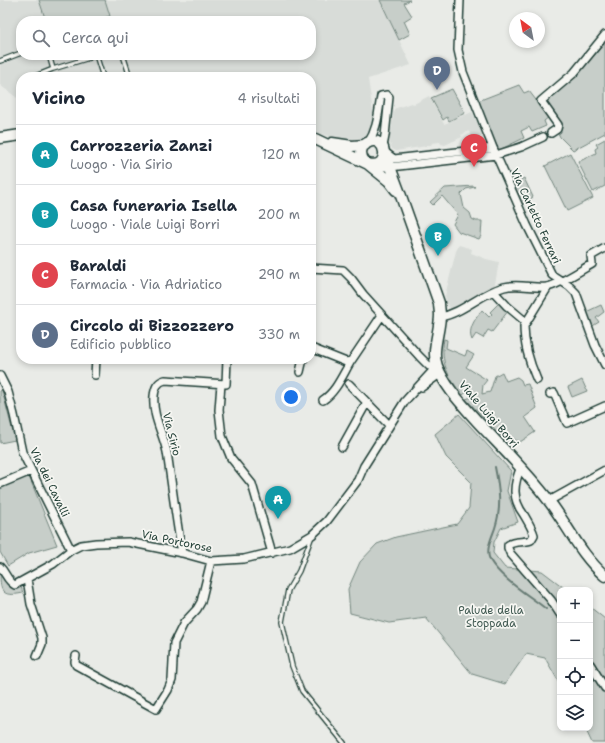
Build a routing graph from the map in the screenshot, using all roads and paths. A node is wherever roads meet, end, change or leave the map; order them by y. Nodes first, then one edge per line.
1 (460, 0) edge
2 (605, 35) edge
3 (16, 56) edge
4 (50, 60) edge
5 (82, 60) edge
6 (97, 60) edge
7 (125, 60) edge
8 (0, 61) edge
9 (53, 69) junction
10 (46, 72) edge
11 (101, 72) edge
12 (128, 72) edge
13 (551, 133) dead end
14 (16, 135) edge
15 (543, 137) dead end
16 (0, 138) edge
17 (316, 139) edge
18 (316, 139) edge
19 (366, 144) junction
20 (493, 148) junction
21 (384, 151) junction
22 (496, 155) junction
23 (369, 164) junction
24 (390, 167) junction
25 (401, 196) junction
26 (605, 248) edge
27 (316, 268) edge
28 (560, 281) junction
29 (548, 287) junction
30 (494, 292) junction
31 (382, 315) junction
32 (440, 317) junction
33 (526, 322) junction
34 (316, 350) edge
35 (351, 361) junction
36 (96, 364) edge
37 (227, 364) edge
38 (302, 364) edge
39 (605, 364) edge
40 (438, 368) junction
41 (300, 372) dead end
42 (95, 375) dead end
43 (0, 376) edge
44 (537, 380) dead end
45 (221, 384) junction
46 (349, 384) dead end
47 (550, 394) dead end
48 (323, 400) dead end
49 (367, 402) junction
50 (605, 406) edge
51 (389, 425) junction
52 (342, 447) dead end
53 (521, 467) junction
54 (605, 470) edge
55 (31, 471) junction
56 (0, 484) edge
57 (549, 501) junction
58 (312, 535) junction
59 (71, 550) junction
60 (182, 553) junction
61 (272, 553) junction
62 (211, 561) junction
63 (0, 567) edge
64 (605, 576) edge
65 (27, 579) junction
66 (557, 610) edge
67 (37, 656) dead end
68 (76, 656) dead end
69 (593, 669) edge
70 (605, 688) edge
71 (344, 743) edge

1 - 20 street, Via Carletto Ferrari
2 - 13 street
3 - 8 lane
4 - 9 lane
5 - 9 lane
6 - 11 lane
7 - 12 lane
9 - 10 lane
14 - 16 main road
15 - 22 street
17 - 19 main road
18 - 23 main road
19 - 21 main road
19 - 21 street
19 - 23 main road
20 - 21 street
20 - 22 street, Via Carletto Ferrari
21 - 23 main road
21 - 24 main road
22 - 24 street
22 - 28 street, Via Carletto Ferrari
23 - 24 street
23 - 25 main road
24 - 25 main road
25 - 32 main road
26 - 28 street
27 - 31 street
28 - 29 street
28 - 39 street, Via Carletto Ferrari
29 - 30 street
29 - 33 street
30 - 32 street
30 - 33 street
31 - 35 street
31 - 40 street
32 - 40 main road
33 - 44 street
34 - 35 street
35 - 48 street
36 - 42 street
37 - 45 street
38 - 41 street
40 - 51 street, Via Portorose
40 - 53 main road, Viale Luigi Borri
43 - 55 street, Via dei Cavalli
45 - 60 street, Via Sirio
45 - 61 street
46 - 49 street
47 - 50 street
49 - 51 street
49 - 52 street
51 - 58 street, Via Portorose
53 - 57 main road, Viale Luigi Borri
53 - 66 street
54 - 57 street
55 - 56 street
55 - 59 street, Via dei Cavalli
57 - 64 main road, Viale Luigi Borri
58 - 61 street, Via Portorose
58 - 71 lane
59 - 60 street, Via Portorose
59 - 65 street, Via Portorose
60 - 62 street, Via Portorose
61 - 62 street, Via Portorose
62 - 68 street
63 - 65 street, Via Portorose
65 - 67 street
69 - 70 street

